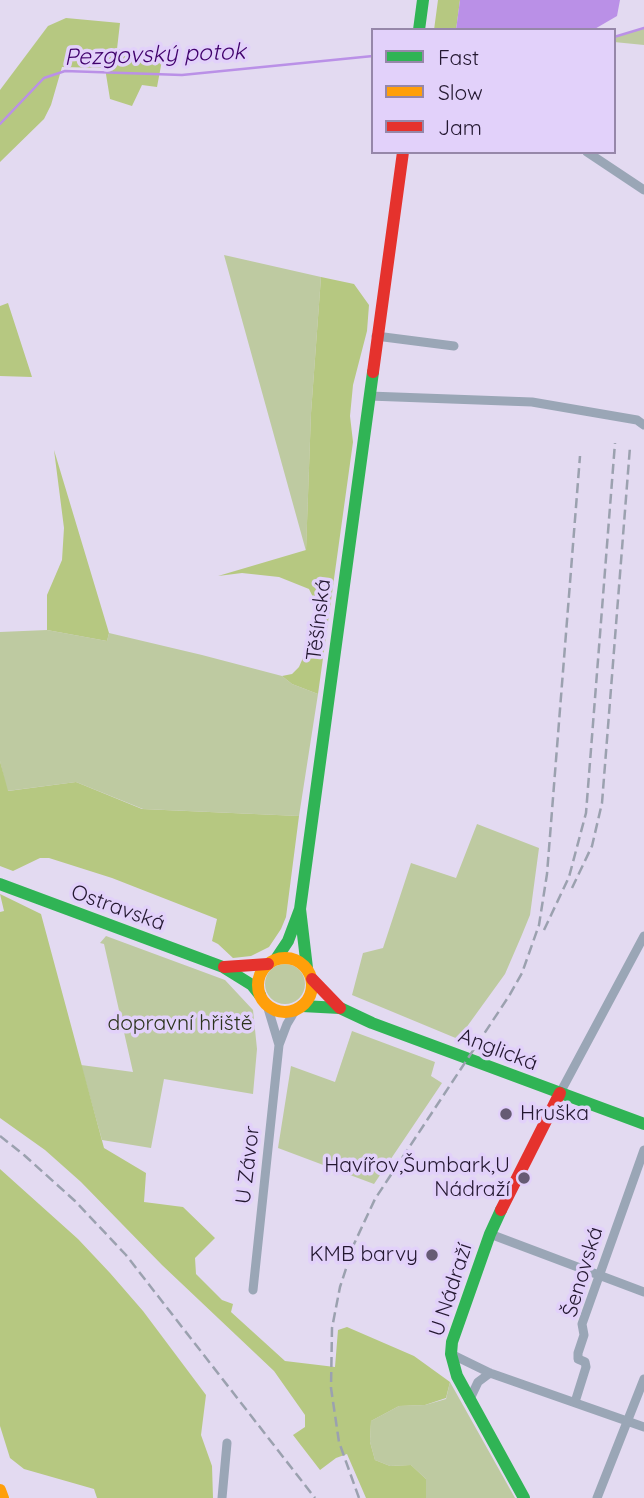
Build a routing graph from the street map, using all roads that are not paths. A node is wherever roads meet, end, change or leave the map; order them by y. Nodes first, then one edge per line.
1 (423, 0) edge
2 (419, 28) edge
3 (402, 154) edge
4 (590, 154) edge
5 (644, 190) edge
6 (376, 337) junction
7 (454, 346) dead end
8 (369, 396) junction
9 (644, 425) edge
10 (0, 884) edge
11 (300, 909) junction
12 (644, 936) edge
13 (272, 962) junction
14 (223, 967) junction
15 (309, 974) junction
16 (264, 1000) junction
17 (299, 1008) junction
18 (340, 1008) junction
19 (279, 1045) junction
20 (560, 1093) junction
21 (644, 1124) edge
22 (644, 1150) edge
23 (490, 1234) junction
24 (598, 1273) junction
25 (253, 1290) dead end
26 (644, 1292) edge
27 (451, 1354) junction
28 (491, 1373) junction
29 (644, 1379) edge
30 (469, 1401) junction
31 (575, 1402) junction
32 (628, 1422) junction
33 (644, 1427) edge
34 (227, 1443) dead end
35 (0, 1490) edge
36 (3, 1498) edge
37 (222, 1498) edge
38 (524, 1498) edge
39 (597, 1498) edge

1 - 2 main road
3 - 6 main road, Těšínská
4 - 5 street
6 - 7 street
6 - 8 main road, Těšínská
8 - 9 street
8 - 11 main road, Těšínská
10 - 14 main road, Ostravská
11 - 13 main road, Těšínská
11 - 15 main road, Těšínská
12 - 20 street
13 - 14 main road, Ostravská
13 - 15 main road
13 - 16 main road
14 - 16 main road, Ostravská
15 - 17 main road
15 - 18 main road, Anglická
16 - 17 main road
16 - 19 street, U Závor
17 - 18 main road, Anglická
17 - 19 street, U Závor
18 - 20 main road, Anglická
19 - 25 street, U Závor
20 - 21 main road, Anglická
20 - 23 main road, U Nádraží
22 - 24 street, Šenovská
23 - 24 street
23 - 27 main road, U Nádraží
24 - 26 street
24 - 31 street, Šenovská
27 - 28 street
27 - 30 main road, U Nádraží
28 - 30 street
28 - 31 street
29 - 32 street
30 - 38 main road, U Nádraží
31 - 32 street
32 - 33 street
32 - 39 street
34 - 37 street
35 - 36 main road

